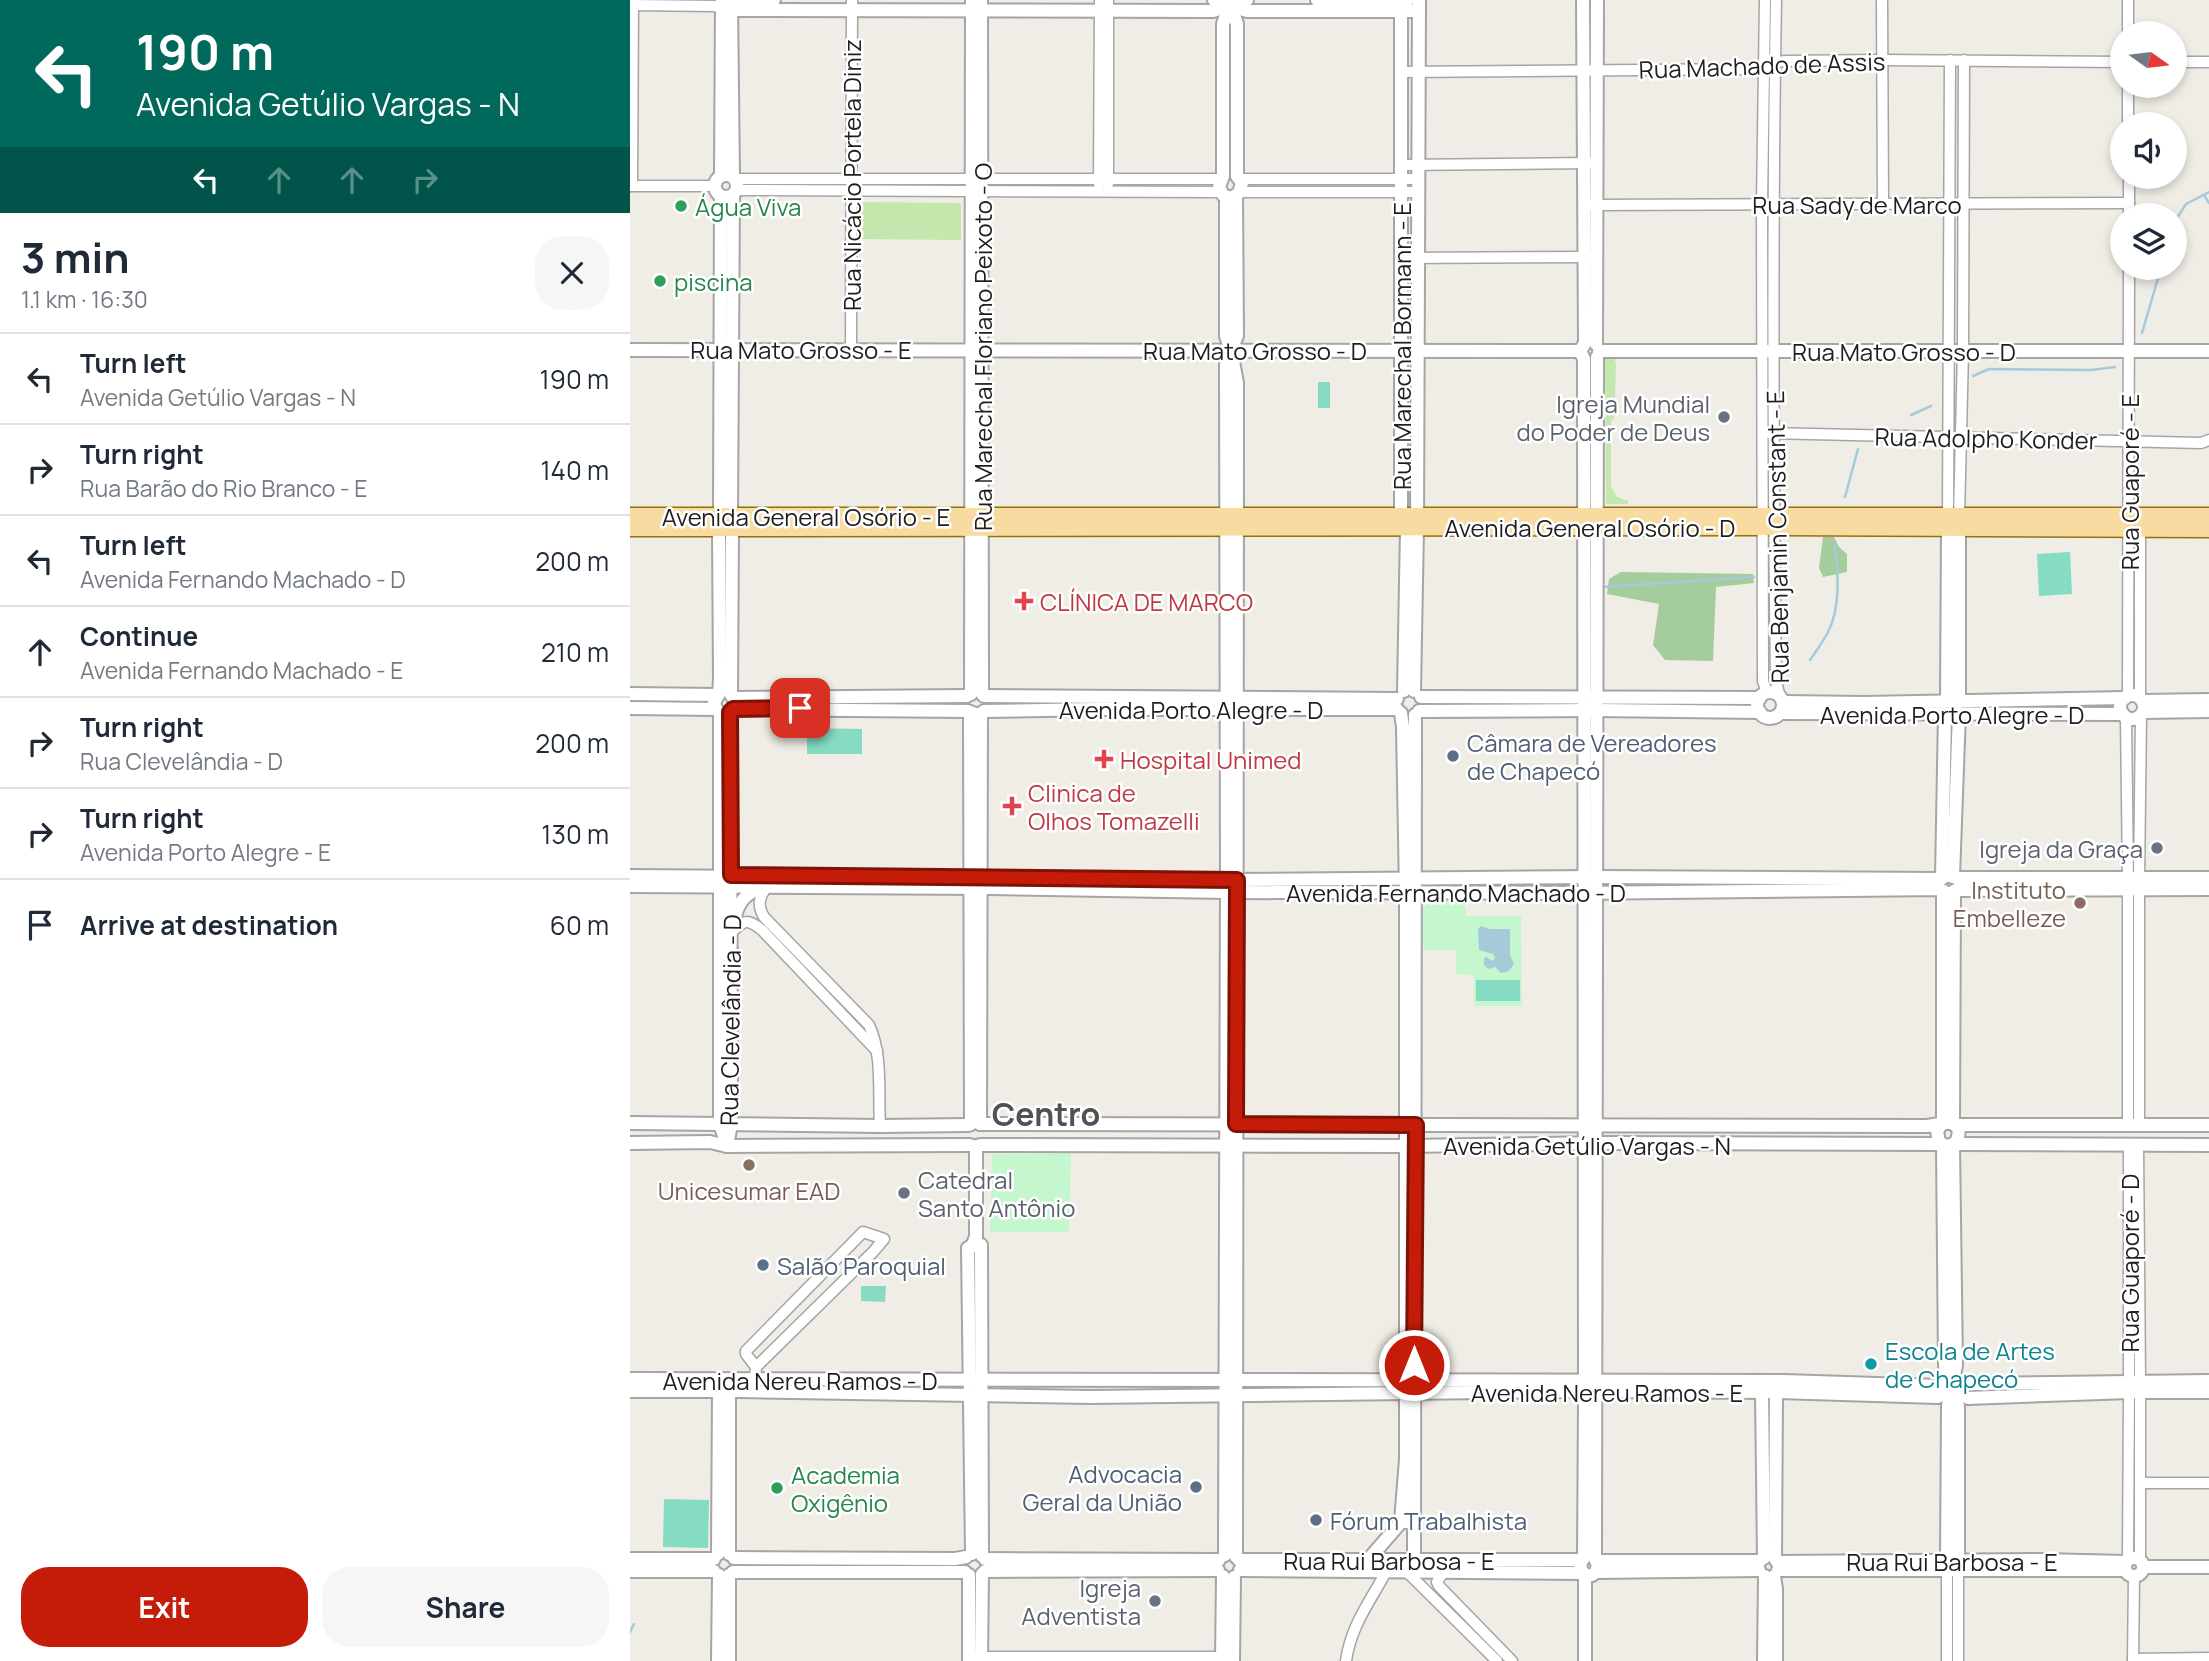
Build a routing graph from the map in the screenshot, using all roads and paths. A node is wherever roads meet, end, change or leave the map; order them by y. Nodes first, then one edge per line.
1 (774, 0) edge
2 (1214, 0) edge
3 (1247, 0) edge
4 (1583, 0) edge
5 (1597, 0) edge
6 (1765, 0) edge
7 (1776, 0) edge
8 (1882, 0) edge
9 (2128, 0) edge
10 (1230, 2) edge
11 (632, 3) edge
12 (725, 4) edge
13 (1317, 4) edge
14 (1401, 4) edge
15 (1419, 4) edge
16 (852, 5) edge
17 (977, 5) edge
18 (1056, 6) edge
19 (1104, 6) edge
20 (1157, 6) edge
21 (2128, 21) edge
22 (1882, 60) junction
23 (1950, 60) junction
24 (1964, 60) junction
25 (1775, 62) junction
26 (2110, 62) edge
27 (2188, 62) edge
28 (2209, 62) edge
29 (1764, 67) junction
30 (1590, 70) junction
31 (1418, 71) junction
32 (1401, 72) junction
33 (1223, 103) junction
34 (1237, 103) junction
35 (1950, 134) junction
36 (1964, 134) junction
37 (1768, 161) junction
38 (1590, 163) junction
39 (1418, 164) junction
40 (1401, 165) junction
41 (803, 179) junction
42 (851, 179) junction
43 (1172, 179) junction
44 (1320, 179) junction
45 (1058, 180) junction
46 (1104, 180) junction
47 (977, 185) junction
48 (1418, 185) junction
49 (631, 186) edge
50 (728, 186) junction
51 (1230, 186) junction
52 (1401, 186) junction
53 (2129, 189) edge
54 (803, 191) junction
55 (851, 191) junction
56 (1058, 191) junction
57 (1104, 191) junction
58 (1172, 191) junction
59 (1321, 192) junction
60 (1950, 203) junction
61 (1963, 203) junction
62 (2110, 203) edge
63 (2129, 203) edge
64 (1767, 204) junction
65 (1883, 204) junction
66 (1590, 205) junction
67 (1590, 257) junction
68 (1401, 258) junction
69 (1418, 258) junction
70 (2129, 280) edge
71 (851, 349) junction
72 (977, 349) junction
73 (630, 350) edge
74 (726, 350) junction
75 (1231, 350) junction
76 (1401, 350) junction
77 (1418, 350) junction
78 (1768, 350) junction
79 (1590, 351) junction
80 (1949, 351) junction
81 (1963, 351) junction
82 (2129, 351) junction
83 (2209, 351) edge
84 (1768, 433) junction
85 (1401, 436) junction
86 (1417, 436) junction
87 (1948, 438) junction
88 (1961, 438) junction
89 (2209, 440) edge
90 (2129, 441) junction
91 (630, 516) edge
92 (2209, 516) edge
93 (726, 522) junction
94 (976, 522) junction
95 (1232, 522) junction
96 (1410, 522) junction
97 (1590, 522) junction
98 (1768, 522) junction
99 (1953, 522) junction
100 (2134, 523) junction
101 (630, 528) edge
102 (2209, 529) edge
103 (630, 694) edge
104 (976, 695) junction
105 (1405, 700) junction
106 (1774, 700) junction
107 (2209, 700) edge
108 (1088, 702) junction
109 (725, 703) junction
110 (1232, 703) junction
111 (2136, 703) junction
112 (1590, 704) junction
113 (1952, 707) junction
114 (630, 708) edge
115 (2209, 711) edge
116 (976, 712) junction
117 (1760, 712) junction
118 (1417, 713) junction
119 (2124, 716) junction
120 (1411, 854) junction
121 (1590, 877) junction
122 (2209, 878) edge
123 (634, 881) edge
124 (726, 881) junction
125 (976, 883) junction
126 (1948, 884) junction
127 (2134, 884) junction
128 (1232, 886) junction
129 (1411, 886) junction
130 (767, 887) junction
131 (2209, 889) edge
132 (1591, 892) junction
133 (766, 927) junction
134 (731, 933) junction
135 (630, 1123) edge
136 (726, 1124) junction
137 (975, 1124) junction
138 (1231, 1124) junction
139 (1591, 1124) junction
140 (1948, 1124) junction
141 (1411, 1125) junction
142 (2133, 1125) junction
143 (2209, 1125) edge
144 (880, 1126) junction
145 (630, 1143) edge
146 (1591, 1143) junction
147 (1231, 1144) junction
148 (1410, 1145) junction
149 (1948, 1145) junction
150 (2133, 1145) junction
151 (2209, 1145) edge
152 (727, 1146) junction
153 (976, 1146) junction
154 (755, 1373) junction
155 (630, 1379) edge
156 (975, 1380) junction
157 (1231, 1381) junction
158 (2209, 1381) edge
159 (1591, 1386) junction
160 (724, 1387) junction
161 (1410, 1387) junction
162 (2134, 1387) junction
163 (630, 1391) edge
164 (1950, 1391) junction
165 (1762, 1392) junction
166 (1776, 1392) junction
167 (2209, 1392) edge
168 (975, 1394) junction
169 (1229, 1397) junction
170 (1769, 1416) junction
171 (2134, 1427) junction
172 (2140, 1483) junction
173 (2209, 1483) edge
174 (1408, 1522) junction
175 (630, 1559) edge
176 (1368, 1560) junction
177 (724, 1565) junction
178 (976, 1565) junction
179 (1410, 1565) junction
180 (1952, 1565) junction
181 (1229, 1566) junction
182 (2133, 1566) junction
183 (1589, 1567) junction
184 (1769, 1567) junction
185 (2209, 1567) edge
186 (1387, 1570) junction
187 (630, 1571) edge
188 (1444, 1571) junction
189 (1483, 1631) junction
190 (1475, 1639) junction
191 (724, 1643) junction
192 (1589, 1656) edge
193 (1770, 1658) edge
194 (2209, 1658) edge
195 (975, 1659) edge
196 (1227, 1659) edge
197 (2133, 1660) edge
198 (718, 1661) edge
199 (729, 1661) edge
200 (1346, 1661) edge
201 (1497, 1661) edge
202 (1512, 1661) edge
203 (1947, 1661) edge
204 (1958, 1661) edge

1 - 12 street
2 - 10 street
3 - 10 street
4 - 30 street
5 - 30 street
6 - 29 street, Rua Benjamin Constant - E
7 - 25 street, Rua Benjamin Constant - E
8 - 22 street
9 - 21 street
10 - 13 street
10 - 20 street
10 - 33 street
10 - 34 street
11 - 12 street
11 - 49 street
12 - 16 street
12 - 50 street, Rua Clevelândia - D
13 - 14 street
14 - 15 street
14 - 32 street, Rua Marechal Bormann - E
15 - 31 street, Rua Marechal Bormann - E
16 - 17 street
16 - 42 street, Rua Nicácio Portela Diniz
17 - 18 street
17 - 47 street, Rua Marechal Floriano Peixoto - O
18 - 19 street
19 - 20 street
19 - 46 street
22 - 23 street, Rua Machado de Assis
22 - 25 street, Rua Machado de Assis
22 - 65 street
23 - 24 street, Rua Machado de Assis
23 - 35 street
24 - 26 street, Rua Machado de Assis
24 - 36 street
25 - 29 street, Rua Machado de Assis
25 - 37 street, Rua Benjamin Constant - E
27 - 28 street
29 - 30 street, Rua Machado de Assis
29 - 37 street, Rua Benjamin Constant - E
30 - 31 street, Rua Machado de Assis
30 - 38 street
31 - 32 street, Rua Machado de Assis
31 - 39 street, Rua Marechal Bormann - E
32 - 40 street, Rua Marechal Bormann - E
33 - 34 street
33 - 51 street
34 - 51 street
35 - 36 street
35 - 60 street
36 - 61 street
37 - 64 street, Rua Benjamin Constant - E
38 - 39 street
38 - 66 street
39 - 40 street
39 - 48 street, Rua Marechal Bormann - E
40 - 52 street, Rua Marechal Bormann - E
41 - 42 street
41 - 50 street
41 - 54 street
42 - 47 street
42 - 55 street, Rua Nicácio Portela Diniz
43 - 46 street
43 - 51 street
43 - 58 street
44 - 51 street
44 - 52 street
44 - 59 street
45 - 46 street
45 - 47 street
45 - 56 street
46 - 57 street
47 - 55 street
47 - 56 street
47 - 72 street, Rua Marechal Floriano Peixoto - O
48 - 52 street
48 - 69 street, Rua Marechal Bormann - E
49 - 50 street
50 - 54 street
50 - 74 street, Rua Clevelândia - D
51 - 58 street
51 - 59 street
51 - 75 street
52 - 59 street
52 - 68 street, Rua Marechal Bormann - E
53 - 63 street
54 - 55 street
55 - 71 street, Rua Nicácio Portela Diniz
56 - 57 street
57 - 58 street
60 - 61 street, Rua Sady de Marco
60 - 65 street, Rua Sady de Marco
60 - 80 street
61 - 62 street, Rua Sady de Marco
61 - 81 street
64 - 65 street, Rua Sady de Marco
64 - 66 street, Rua Sady de Marco
64 - 78 street, Rua Benjamin Constant - E
66 - 67 street
67 - 69 street
67 - 79 street
68 - 69 street
68 - 76 street, Rua Marechal Bormann - E
69 - 77 street, Rua Marechal Bormann - E
70 - 82 street, Rua Guaporé - E
71 - 72 street, Rua Mato Grosso - E
71 - 74 street, Rua Mato Grosso - E
72 - 75 street, Rua Mato Grosso - D
72 - 94 street, Rua Marechal Floriano Peixoto - O
73 - 74 street, Rua Mato Grosso - E
74 - 93 street, Rua Clevelândia - D
75 - 76 street, Rua Mato Grosso - D
75 - 95 street
76 - 77 street, Rua Mato Grosso - D
76 - 85 street, Rua Marechal Bormann - E
77 - 79 street, Rua Mato Grosso - D
77 - 86 street, Rua Marechal Bormann - E
78 - 79 street, Rua Mato Grosso - D
78 - 80 street, Rua Mato Grosso - D
78 - 84 street, Rua Benjamin Constant - E
79 - 97 street
80 - 81 street, Rua Mato Grosso - D
80 - 87 street
81 - 82 street, Rua Mato Grosso - D
81 - 88 street
82 - 83 street, Rua Mato Grosso - D
82 - 90 street, Rua Guaporé - E
84 - 87 street, Rua Adolpho Konder
84 - 98 street, Rua Benjamin Constant - E
85 - 86 street
85 - 96 street, Rua Marechal Bormann - E
86 - 96 street, Rua Marechal Bormann - E
87 - 88 street, Rua Adolpho Konder
87 - 99 street
88 - 90 street, Rua Adolpho Konder
88 - 99 street
89 - 90 street, Rua Adolpho Konder
90 - 100 street, Rua Guaporé - E
91 - 93 main road, Avenida General Osório - E
92 - 100 main road, Avenida General Osório - D
93 - 94 main road, Avenida General Osório - E
93 - 101 main road, Avenida General Osório - E
93 - 109 street, Rua Clevelândia - D
94 - 95 main road, Avenida General Osório - D
94 - 104 street, Rua Marechal Floriano Peixoto - O
95 - 96 main road, Avenida General Osório - D
95 - 110 street
96 - 97 main road, Avenida General Osório - D
96 - 105 street, Rua Marechal Bormann - E
97 - 98 main road, Avenida General Osório - D
97 - 112 street
98 - 99 main road, Avenida General Osório - D
98 - 106 street, Rua Benjamin Constant - E
99 - 100 main road, Avenida General Osório - D
99 - 113 street
100 - 102 main road, Avenida General Osório - D
100 - 111 street, Rua Guaporé - E
103 - 109 street
104 - 108 street, Avenida Porto Alegre - D
104 - 109 street, Avenida Porto Alegre - D
104 - 116 street
104 - 116 street
105 - 110 street, Avenida Porto Alegre - D
105 - 112 street, Avenida Porto Alegre - D
105 - 118 street, Avenida Porto Alegre - D
105 - 118 street, Rua Marechal Bormann - E
105 - 120 street, Rua Marechal Bormann - E
106 - 112 street, Avenida Porto Alegre - D
106 - 113 street, Avenida Porto Alegre - D
106 - 117 street
106 - 117 street, Avenida Porto Alegre - D
107 - 111 street, Avenida Porto Alegre - D
108 - 110 street, Avenida Porto Alegre - D
108 - 116 street, Avenida Porto Alegre - D
109 - 114 street
109 - 116 street, Avenida Porto Alegre - D
109 - 124 street, Rua Clevelândia - D
110 - 128 street
111 - 113 street, Avenida Porto Alegre - D
111 - 115 street, Avenida Porto Alegre - D
111 - 119 street, Avenida Porto Alegre - D
111 - 119 street
111 - 127 street, Rua Guaporé - E
112 - 117 street, Avenida Porto Alegre - D
112 - 118 street, Avenida Porto Alegre - D
112 - 121 street
113 - 119 street, Avenida Porto Alegre - D
113 - 126 street
116 - 125 street
118 - 120 street, Rua Marechal Bormann - E
119 - 127 street, Rua Guaporé - E
120 - 129 street, Rua Marechal Bormann - E
121 - 126 street, Avenida Fernando Machado - D
121 - 129 street, Avenida Fernando Machado - D
121 - 132 street
122 - 127 street, Avenida Fernando Machado - D
123 - 124 street
124 - 125 street
124 - 130 street
124 - 134 street, Rua Clevelândia - D
124 - 136 street, Rua Clevelândia - D
125 - 128 street, Avenida Fernando Machado - D
125 - 130 street
125 - 137 street
126 - 127 street, Avenida Fernando Machado - D
126 - 132 street, Avenida Fernando Machado - D
126 - 140 street
127 - 131 street, Avenida Fernando Machado - D
127 - 142 street, Rua Guaporé - E
128 - 129 street, Avenida Fernando Machado - D
128 - 138 street
129 - 132 street, Avenida Fernando Machado - D
129 - 141 street, Rua Marechal Bormann - E
130 - 133 street
130 - 134 street
132 - 139 street
133 - 134 street
133 - 144 street
134 - 136 street, Rua Clevelândia - D
135 - 136 street, Avenida Getúlio Vargas - N
136 - 144 street, Avenida Getúlio Vargas - N
136 - 152 street, Rua Clevelândia - D
137 - 138 street, Avenida Getúlio Vargas - N
137 - 144 street, Avenida Getúlio Vargas - N
137 - 153 street
137 - 153 street
138 - 141 street, Avenida Getúlio Vargas - N
138 - 147 street
139 - 140 street, Avenida Getúlio Vargas - N
139 - 141 street, Avenida Getúlio Vargas - N
139 - 146 street
140 - 142 street, Avenida Getúlio Vargas - N
140 - 149 street
140 - 149 street
141 - 148 street, Rua Marechal Bormann - E
142 - 143 street, Avenida Getúlio Vargas - N
145 - 152 street, Avenida Getúlio Vargas - N
146 - 148 street, Avenida Getúlio Vargas - N
146 - 149 street, Avenida Getúlio Vargas - N
146 - 159 street
147 - 148 street, Avenida Getúlio Vargas - N
147 - 153 street, Avenida Getúlio Vargas - N
147 - 157 street
148 - 161 street, Rua Marechal Bormann - E
149 - 150 street, Avenida Getúlio Vargas - N
149 - 164 street
150 - 151 street, Avenida Getúlio Vargas - N
150 - 162 street, Rua Guaporé - D
152 - 153 street, Avenida Getúlio Vargas - N
153 - 156 street
154 - 154 street
154 - 156 street, Avenida Nereu Ramos - D
154 - 160 street, Avenida Nereu Ramos - D
155 - 160 street, Avenida Nereu Ramos - D
156 - 157 street, Avenida Nereu Ramos - E
156 - 168 street
157 - 161 street, Avenida Nereu Ramos - E
157 - 169 street
158 - 162 street, Avenida Nereu Ramos - E
159 - 161 street, Avenida Nereu Ramos - E
159 - 164 street, Avenida Nereu Ramos - E
159 - 165 street, Avenida Nereu Ramos - E
159 - 183 street
160 - 163 street, Avenida Nereu Ramos - D
160 - 168 street, Avenida Nereu Ramos - D
160 - 177 street
161 - 169 street, Avenida Nereu Ramos - E
161 - 174 street, Rua Marechal Bormann - E
162 - 164 street, Avenida Nereu Ramos - E
162 - 167 street, Avenida Nereu Ramos - E
162 - 171 street, Rua Guaporé - D
164 - 166 street, Avenida Nereu Ramos - E
164 - 180 street
165 - 166 street, Avenida Nereu Ramos - E
165 - 170 street
166 - 170 street
168 - 169 street, Avenida Nereu Ramos - E
168 - 178 street
169 - 181 street
169 - 181 street
170 - 184 street
171 - 172 street, Rua Guaporé - D
171 - 182 street, Rua Guaporé - D
172 - 173 street
172 - 182 street, Rua Guaporé - D
174 - 176 street
174 - 179 street, Rua Marechal Bormann - E
175 - 177 street
176 - 179 street, Rua Rui Barbosa - E
176 - 181 street, Rua Rui Barbosa - E
177 - 178 street, Rua Rui Barbosa - E
177 - 187 street
177 - 191 street
178 - 181 street, Rua Rui Barbosa - E
178 - 195 street
179 - 183 street, Rua Rui Barbosa - E
179 - 186 street, Rua Rui Barbosa - E
179 - 188 street, Rua Rui Barbosa - E
179 - 190 street
180 - 182 street, Rua Rui Barbosa - E
180 - 184 street, Rua Rui Barbosa - E
180 - 203 street
180 - 204 street
181 - 186 street, Rua Rui Barbosa - E
181 - 196 street
182 - 185 street, Rua Rui Barbosa - E
182 - 197 street, Rua Guaporé - D
183 - 184 street, Rua Rui Barbosa - E
183 - 188 street, Rua Rui Barbosa - E
183 - 192 street
184 - 193 street
186 - 200 street
188 - 189 street
189 - 190 street
189 - 202 street
190 - 201 street
191 - 198 street
191 - 199 street
194 - 197 street
195 - 196 street

